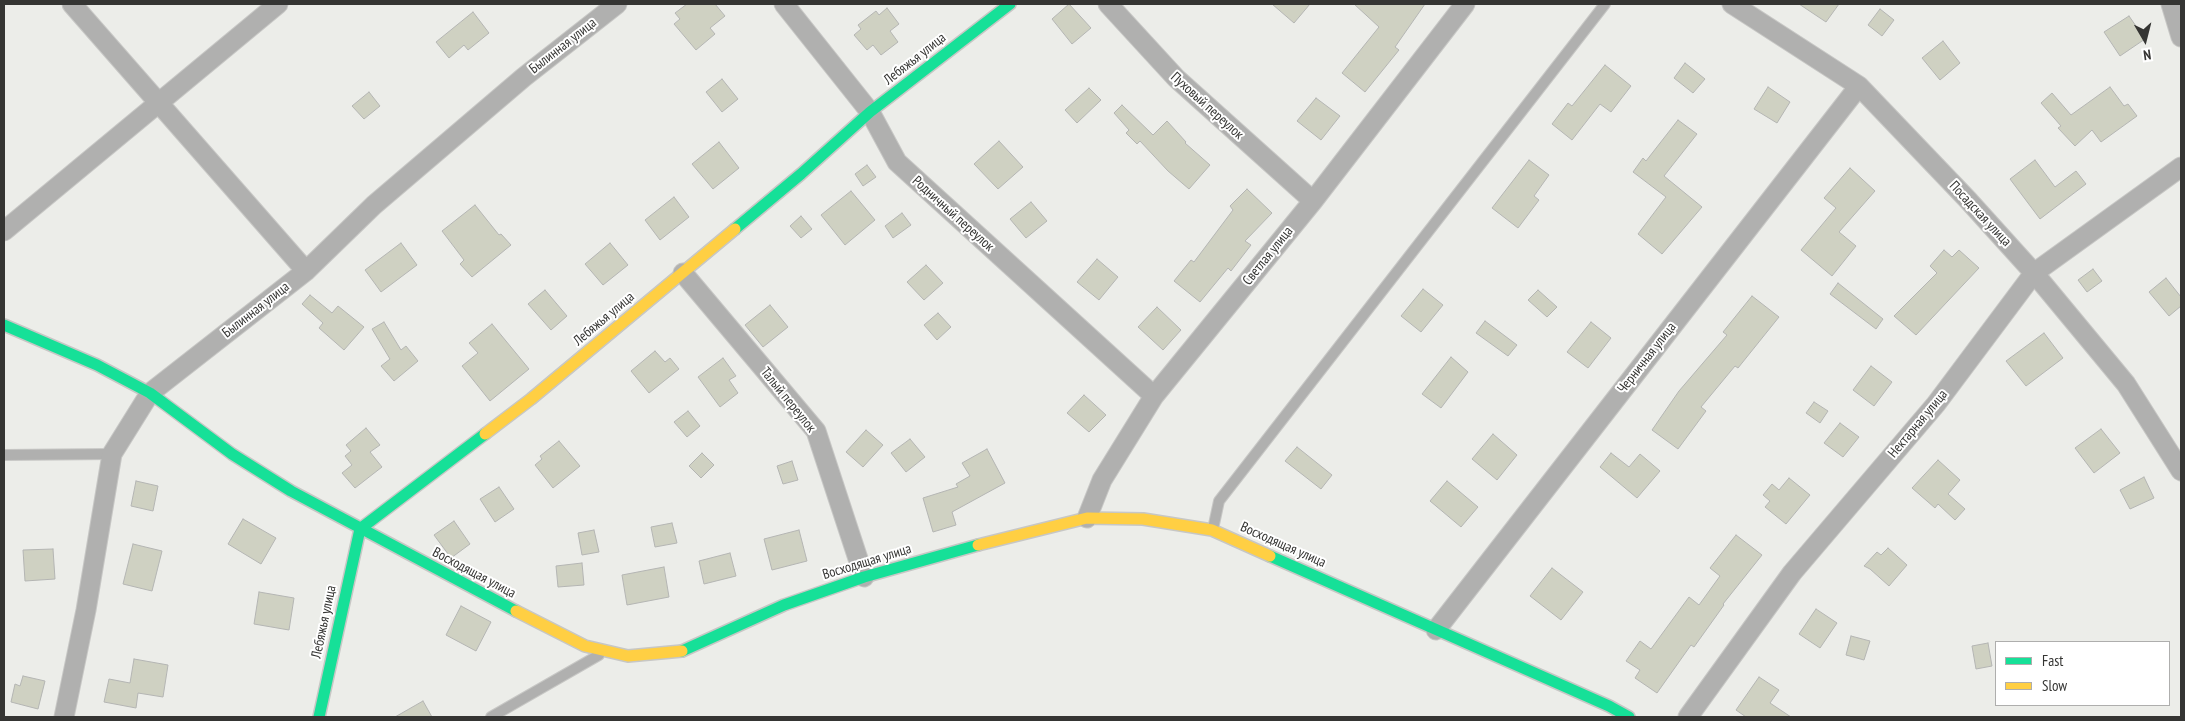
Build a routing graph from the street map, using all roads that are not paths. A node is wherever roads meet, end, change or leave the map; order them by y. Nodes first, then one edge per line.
1 (72, 4) edge
2 (278, 4) edge
3 (618, 4) edge
4 (784, 4) edge
5 (1010, 4) edge
6 (1108, 4) edge
7 (1465, 4) edge
8 (1605, 4) edge
9 (1732, 4) edge
10 (2170, 4) edge
11 (2181, 37) edge
12 (1859, 86) junction
13 (158, 102) junction
14 (870, 112) junction
15 (2181, 167) edge
16 (1313, 201) junction
17 (4, 231) edge
18 (306, 271) junction
19 (2034, 272) junction
20 (683, 273) junction
21 (4, 325) edge
22 (150, 393) junction
23 (1154, 396) junction
24 (112, 454) junction
25 (4, 455) edge
26 (2181, 471) edge
27 (1087, 518) junction
28 (360, 529) junction
29 (1212, 530) junction
30 (864, 577) junction
31 (1436, 630) junction
32 (606, 651) junction
33 (64, 717) edge
34 (319, 717) edge
35 (491, 717) edge
36 (1629, 717) edge
37 (1688, 717) edge

1 - 13 street
2 - 13 street
3 - 18 street, Былинная улица
4 - 14 street, Родничный переулок
5 - 14 street, Лебяжья улица
6 - 16 street, Пуховый переулок
7 - 16 street, Светлая улица
8 - 29 lane
9 - 12 street, Посадская улица
10 - 11 street
12 - 19 street, Посадская улица
12 - 31 street, Черничная улица
13 - 17 street
13 - 18 street
14 - 20 street, Лебяжья улица
14 - 23 street, Родничный переулок
15 - 19 street, Нектарная улица
16 - 23 street, Светлая улица
18 - 22 street, Былинная улица
19 - 26 street, Посадская улица
19 - 37 street, Нектарная улица
20 - 28 street, Лебяжья улица
20 - 30 street, Талый переулок
21 - 22 street, Восходящая улица
22 - 24 street, Былинная улица
22 - 28 street, Восходящая улица
23 - 27 street, Светлая улица
24 - 25 lane
24 - 33 street, Былинная улица
27 - 29 street, Восходящая улица
27 - 30 street, Восходящая улица
28 - 32 street, Восходящая улица
28 - 34 street, Лебяжья улица
29 - 31 street, Восходящая улица
30 - 32 street, Восходящая улица
31 - 36 street, Восходящая улица
32 - 35 lane

